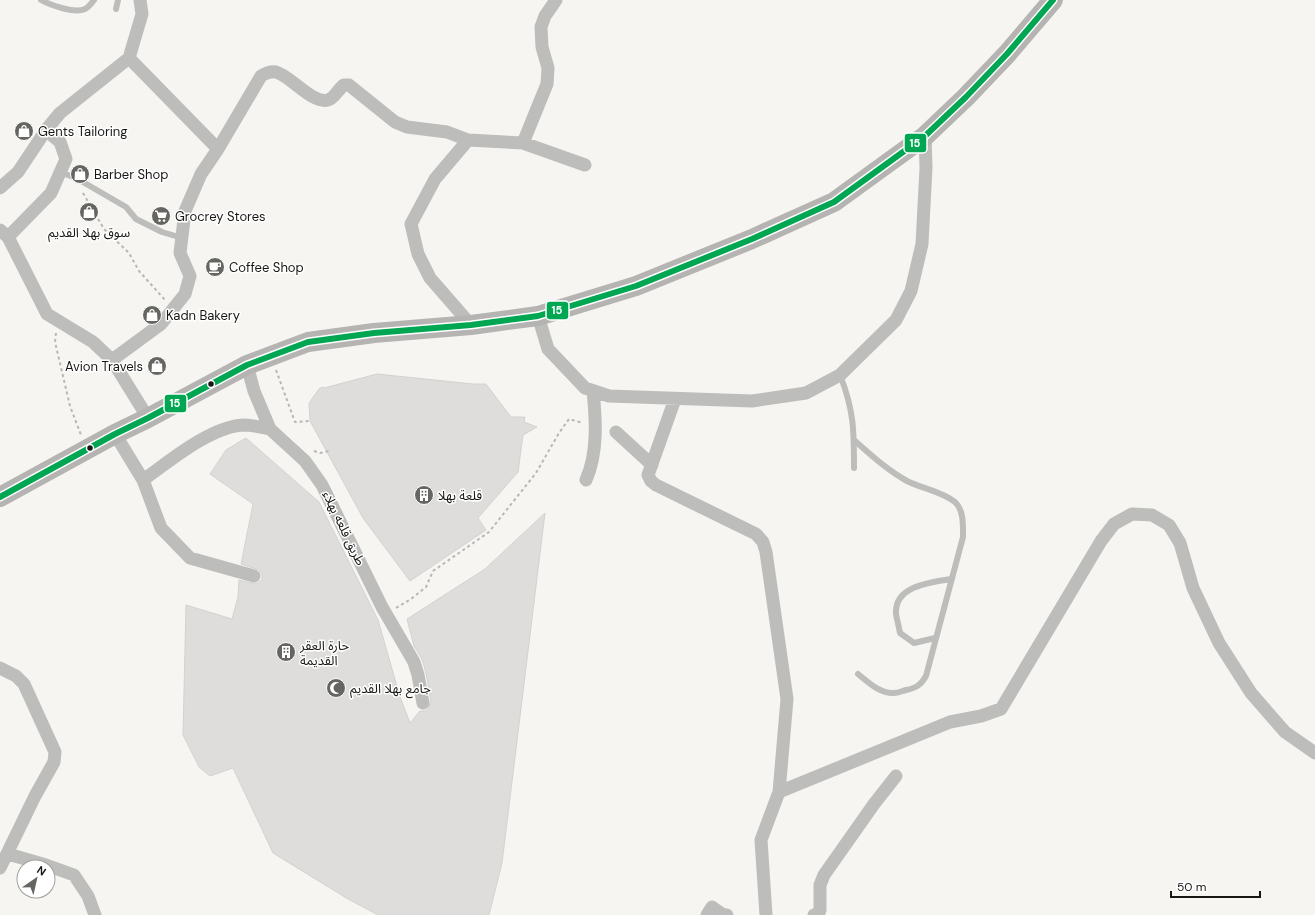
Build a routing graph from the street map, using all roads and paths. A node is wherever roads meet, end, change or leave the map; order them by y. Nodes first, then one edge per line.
1 (41, 0) edge
2 (94, 0) edge
3 (118, 0) edge
4 (140, 0) edge
5 (556, 0) edge
6 (1053, 0) edge
7 (52, 3) edge
8 (116, 9) dead end
9 (129, 58) junction
10 (46, 130) junction
11 (925, 136) junction
12 (468, 140) junction
13 (523, 143) junction
14 (218, 149) junction
15 (585, 165) dead end
16 (60, 172) junction
17 (0, 188) edge
18 (82, 190) dead end
19 (4, 234) edge
20 (182, 238) junction
21 (174, 309) junction
22 (538, 316) junction
23 (58, 320) junction
24 (471, 325) junction
25 (271, 356) junction
26 (112, 360) junction
27 (247, 365) junction
28 (840, 375) junction
29 (593, 391) junction
30 (675, 399) junction
31 (148, 418) junction
32 (310, 421) dead end
33 (596, 426) junction
34 (270, 428) junction
35 (616, 432) dead end
36 (114, 434) junction
37 (854, 440) junction
38 (87, 449) junction
39 (652, 465) junction
40 (854, 468) dead end
41 (143, 480) junction
42 (586, 480) dead end
43 (0, 497) edge
44 (254, 576) dead end
45 (951, 578) junction
46 (386, 614) junction
47 (935, 638) junction
48 (0, 668) edge
49 (858, 674) dead end
50 (423, 703) dead end
51 (1315, 754) edge
52 (896, 776) dead end
53 (779, 792) junction
54 (8, 854) junction
55 (0, 868) edge
56 (95, 915) edge
57 (707, 915) edge
58 (726, 915) edge
59 (766, 915) edge
60 (814, 915) edge

1 - 7 lane
2 - 7 lane
3 - 8 lane
4 - 9 street
5 - 13 street
6 - 11 main road
9 - 10 street
9 - 14 street
10 - 16 street
10 - 17 street
11 - 22 main road
11 - 28 street
12 - 13 street
12 - 14 street
12 - 24 street
13 - 15 street
14 - 20 street
16 - 19 street
16 - 20 lane
18 - 21 path
19 - 23 street
20 - 21 street
21 - 26 street
22 - 24 main road
22 - 29 street
23 - 26 street
23 - 38 path
24 - 25 main road
25 - 27 main road
25 - 32 path
26 - 31 street
27 - 31 main road
27 - 34 street, طريق قلعه بهلاء
28 - 30 street
28 - 37 lane
29 - 30 street
29 - 33 street
30 - 39 street
31 - 36 main road
33 - 42 street
33 - 46 path
34 - 41 street
34 - 46 street, طريق قلعه بهلاء
35 - 39 street
36 - 38 main road
36 - 41 street
37 - 40 lane
37 - 45 lane
38 - 43 main road
39 - 53 street
41 - 44 street
45 - 47 lane
45 - 47 lane
46 - 50 street, طريق قلعه بهلاء
47 - 49 lane
48 - 54 street
51 - 53 street
52 - 60 street
53 - 59 street
54 - 55 street
54 - 56 street
57 - 58 street

